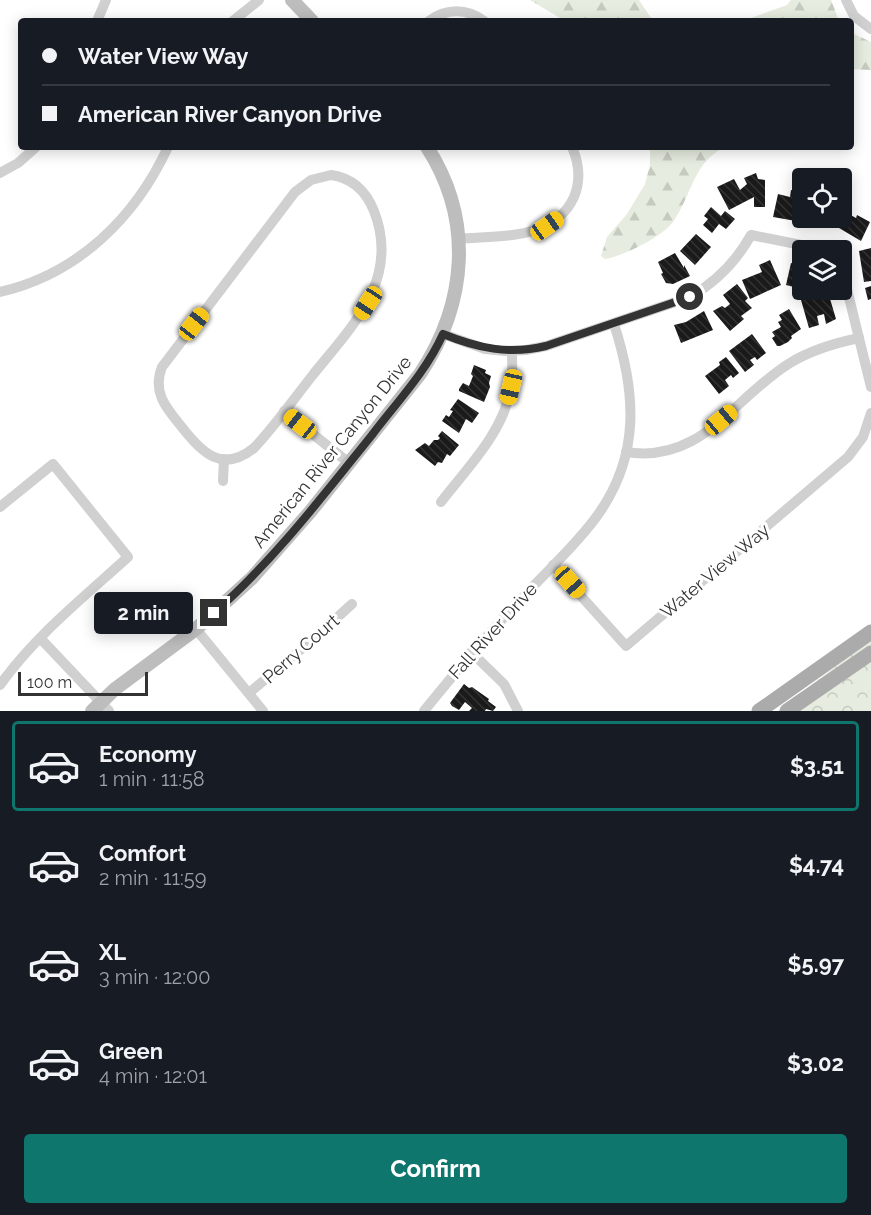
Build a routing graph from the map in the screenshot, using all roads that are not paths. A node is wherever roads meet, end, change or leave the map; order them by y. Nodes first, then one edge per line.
1 (259, 0) edge
2 (292, 0) edge
3 (846, 0) edge
4 (103, 1) edge
5 (98, 18) edge
6 (237, 18) edge
7 (309, 18) edge
8 (435, 18) edge
9 (478, 18) edge
10 (871, 29) edge
11 (33, 150) edge
12 (166, 150) edge
13 (429, 150) edge
14 (573, 150) edge
15 (0, 173) edge
16 (458, 239) junction
17 (792, 243) edge
18 (0, 292) edge
19 (850, 300) edge
20 (615, 324) junction
21 (443, 334) junction
22 (859, 338) junction
23 (512, 351) junction
24 (871, 387) edge
25 (284, 411) junction
26 (871, 413) edge
27 (626, 452) junction
28 (224, 459) junction
29 (349, 463) junction
30 (223, 481) dead end
31 (441, 501) dead end
32 (0, 507) edge
33 (553, 565) junction
34 (352, 604) dead end
35 (196, 629) junction
36 (871, 632) edge
37 (40, 639) junction
38 (471, 652) junction
39 (871, 653) edge
40 (0, 685) edge
41 (249, 693) junction
42 (787, 704) edge
43 (100, 708) edge
44 (263, 711) edge
45 (424, 711) edge
46 (518, 711) edge
47 (759, 711) edge

1 - 6 street
2 - 7 main road
3 - 10 street
4 - 5 street
8 - 9 street
11 - 15 street
12 - 18 street
13 - 16 main road, American River Canyon Drive
14 - 16 street
16 - 21 main road, American River Canyon Drive
17 - 20 street
19 - 22 street
20 - 23 street
20 - 27 street, Fall River Drive
21 - 23 street
21 - 29 main road, American River Canyon Drive
22 - 24 street
22 - 27 street
23 - 31 street
25 - 28 street
25 - 28 street
25 - 29 street
26 - 33 street, Water View Way
27 - 33 street, Fall River Drive
28 - 30 street
29 - 35 main road, American River Canyon Drive
32 - 37 street
33 - 38 street, Fall River Drive
34 - 41 street, Perry Court
35 - 41 street
35 - 43 main road, American River Canyon Drive
36 - 42 main road
37 - 40 street
37 - 43 street
38 - 45 street, Fall River Drive
38 - 46 street
39 - 42 main road
41 - 44 street
42 - 47 main road

